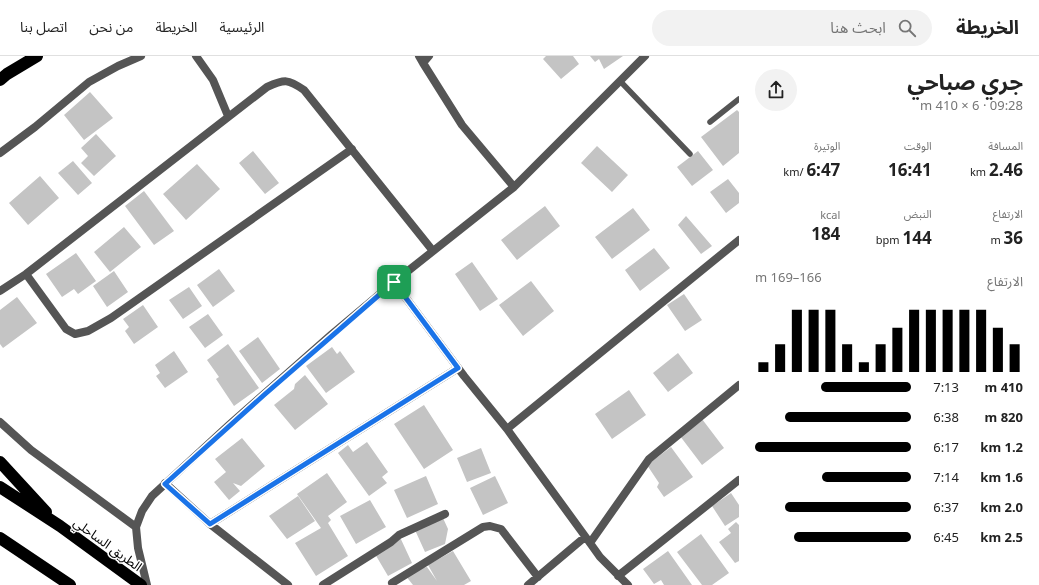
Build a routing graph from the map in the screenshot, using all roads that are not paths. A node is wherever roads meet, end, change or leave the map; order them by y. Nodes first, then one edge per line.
1 (37, 56) edge
2 (141, 56) edge
3 (196, 56) edge
4 (645, 56) edge
5 (424, 58) edge
6 (0, 80) edge
7 (620, 81) junction
8 (739, 99) edge
9 (228, 116) junction
10 (710, 122) dead end
11 (352, 149) junction
12 (0, 153) edge
13 (690, 154) dead end
14 (514, 187) junction
15 (739, 240) edge
16 (433, 251) junction
17 (26, 274) junction
18 (394, 282) junction
19 (0, 290) edge
20 (458, 368) junction
21 (739, 385) edge
22 (0, 422) edge
23 (507, 428) junction
24 (0, 462) edge
25 (739, 480) edge
26 (165, 484) junction
27 (0, 487) edge
28 (445, 514) dead end
29 (210, 524) junction
30 (60, 526) junction
31 (136, 527) junction
32 (1, 540) edge
33 (587, 540) junction
34 (538, 576) junction
35 (618, 576) junction
36 (392, 583) dead end
37 (66, 584) edge
38 (141, 585) edge
39 (147, 585) edge
40 (288, 585) edge
41 (323, 585) edge
42 (528, 585) edge
43 (628, 585) edge

1 - 6 highway
2 - 12 street
3 - 9 street
4 - 7 street
5 - 14 street
7 - 13 lane
7 - 14 street
8 - 10 lane
9 - 11 street
9 - 17 street
11 - 16 street
11 - 17 street
14 - 16 street
15 - 23 street
16 - 18 street
17 - 19 street
18 - 20 street
18 - 26 street
20 - 23 street
20 - 29 street
21 - 33 street
22 - 31 street
23 - 33 street
24 - 30 highway
25 - 35 street
26 - 29 street
26 - 31 street
27 - 30 highway
28 - 41 street
29 - 40 street
30 - 38 highway, الطريق الساحلي
31 - 39 street
32 - 37 highway
33 - 34 street
33 - 35 street
34 - 36 street
34 - 42 street
35 - 43 street

